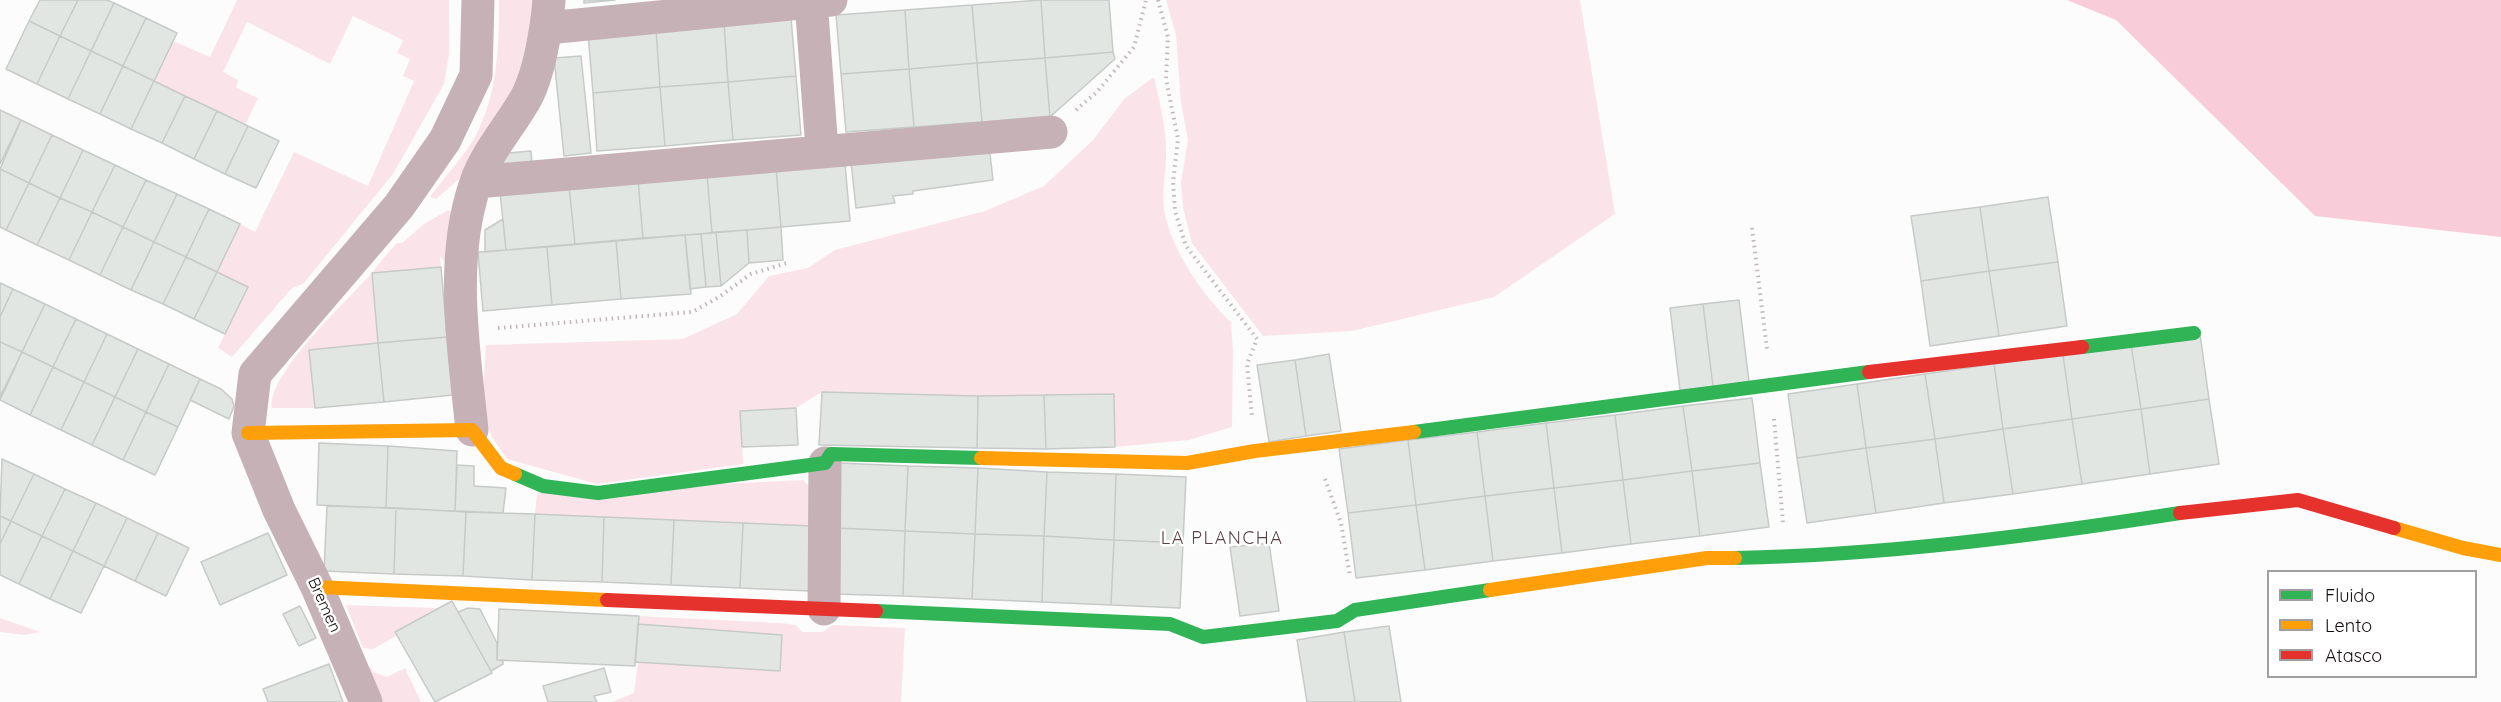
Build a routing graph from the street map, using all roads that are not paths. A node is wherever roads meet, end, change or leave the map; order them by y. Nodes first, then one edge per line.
1 (478, 0) edge
2 (817, 0) edge
3 (548, 14) edge
4 (1051, 132) road end
5 (822, 150) junction
6 (476, 182) junction
7 (2194, 333) dead end
8 (472, 430) junction
9 (248, 433) junction
10 (825, 463) junction
11 (2501, 555) edge
12 (317, 587) junction
13 (824, 609) junction
14 (366, 702) edge

1 - 9 street
2 - 3 street
2 - 5 street
3 - 6 street
4 - 5 street
5 - 6 street
6 - 8 street
7 - 10 street
8 - 9 street
8 - 10 street
9 - 12 street, Bremen
10 - 13 street
11 - 13 street
12 - 13 street
12 - 14 street, Bremen

